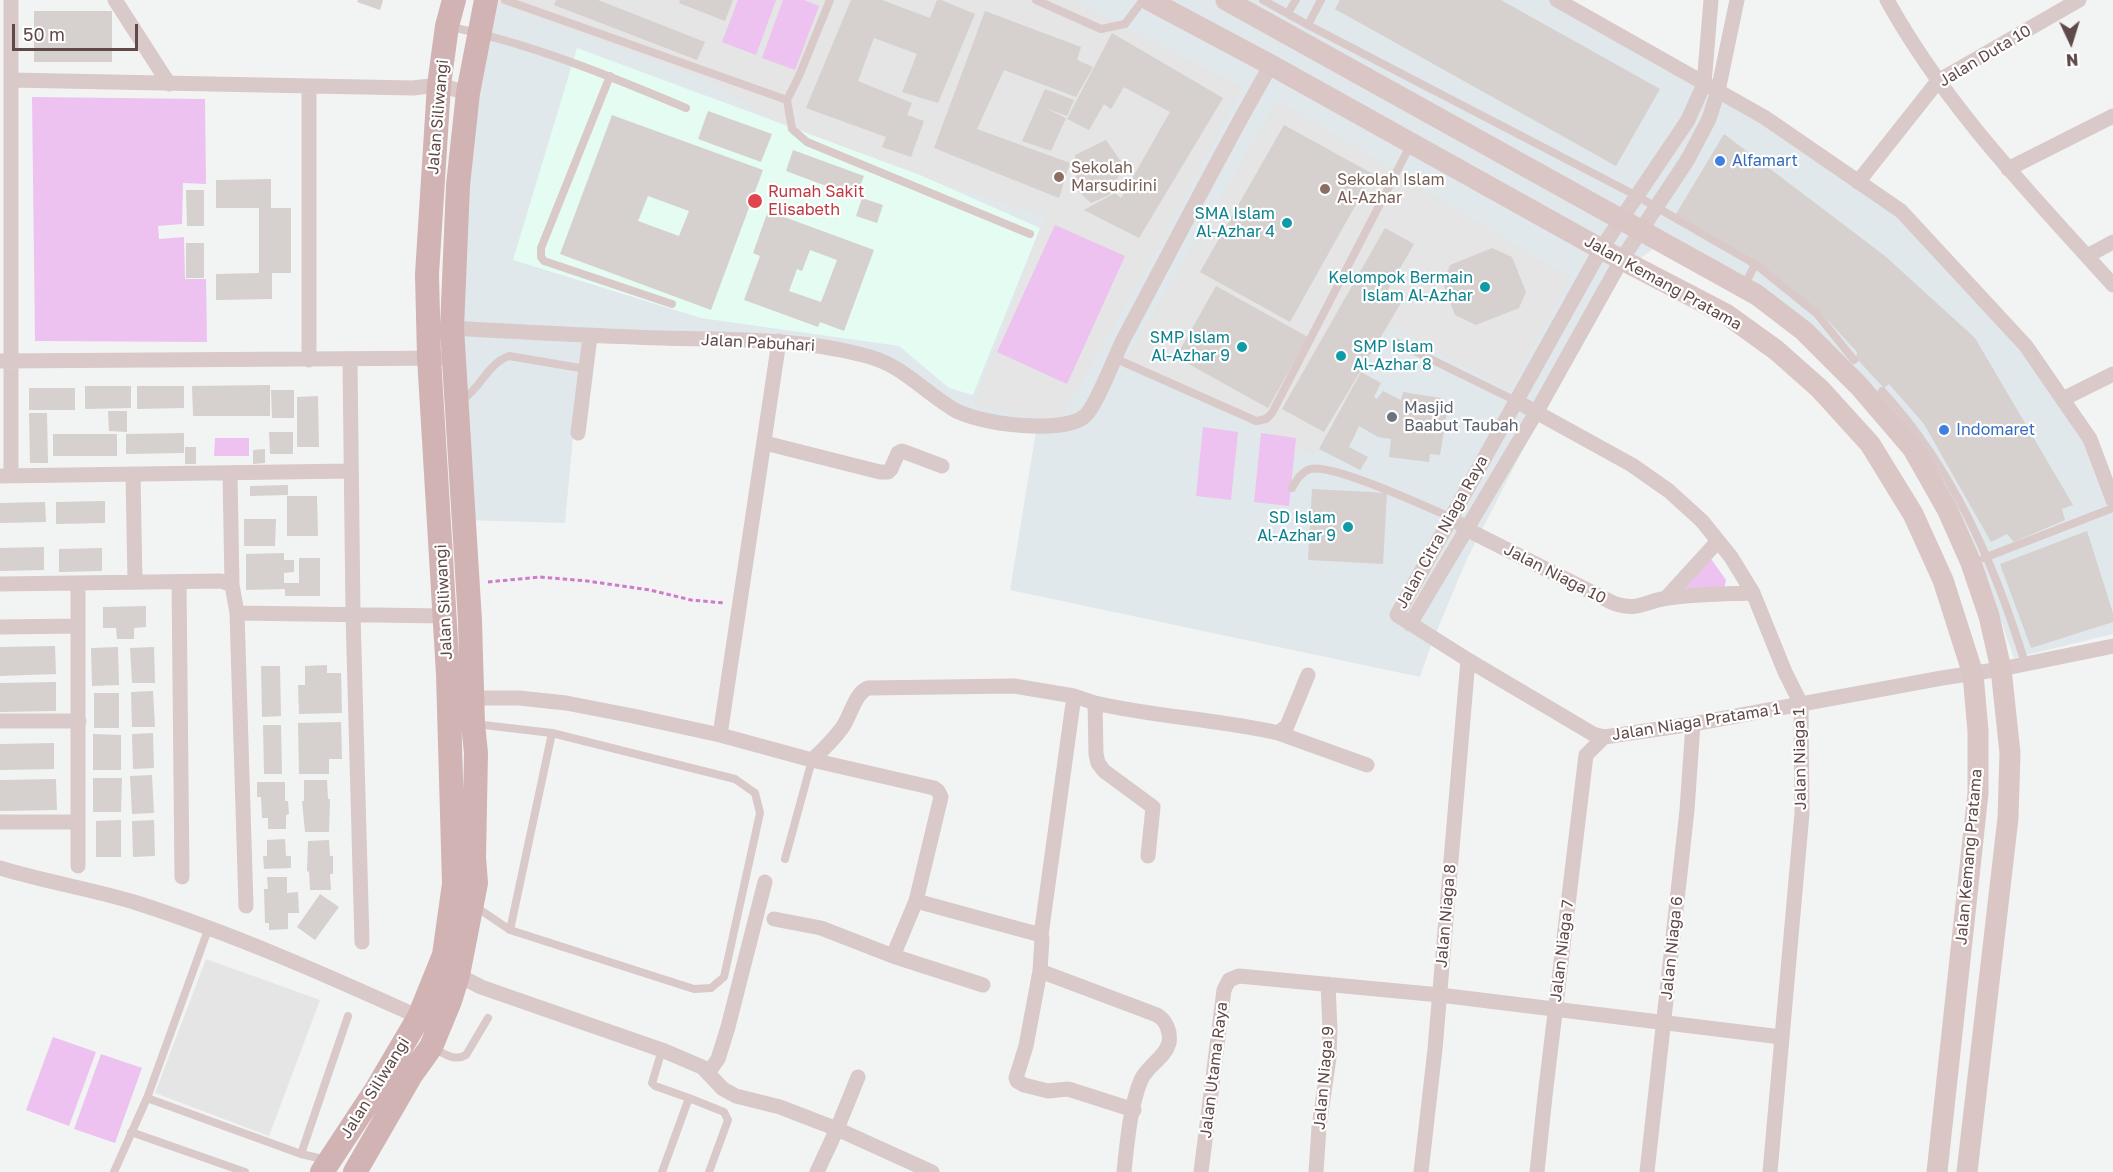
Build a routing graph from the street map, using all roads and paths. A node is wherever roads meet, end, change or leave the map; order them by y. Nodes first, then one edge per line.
1 (11, 0) edge
2 (115, 0) edge
3 (454, 0) edge
4 (486, 0) edge
5 (505, 0) edge
6 (830, 0) edge
7 (1036, 0) edge
8 (1148, 0) edge
9 (1226, 0) edge
10 (1263, 0) edge
11 (1296, 0) edge
12 (1321, 0) edge
13 (1557, 0) edge
14 (1711, 0) edge
15 (1737, 0) edge
16 (1887, 0) edge
17 (2079, 0) edge
18 (1581, 7) edge
19 (1288, 14) junction
20 (1308, 25) junction
21 (447, 26) junction
22 (479, 32) junction
23 (1271, 65) junction
24 (610, 76) junction
25 (11, 80) junction
26 (1938, 81) junction
27 (169, 84) junction
28 (1704, 84) junction
29 (440, 85) junction
30 (309, 86) junction
31 (1718, 91) junction
32 (468, 93) junction
33 (787, 100) junction
34 (686, 108) dead end
35 (2113, 116) edge
36 (5, 127) edge
37 (1411, 143) junction
38 (2008, 169) junction
39 (1858, 182) junction
40 (1637, 196) junction
41 (1656, 206) junction
42 (1620, 220) junction
43 (1640, 230) junction
44 (1030, 234) dead end
45 (2113, 242) edge
46 (1602, 249) junction
47 (2087, 256) junction
48 (1622, 259) junction
49 (1755, 264) junction
50 (2113, 285) edge
51 (1744, 288) junction
52 (672, 303) dead end
53 (452, 328) junction
54 (591, 336) junction
55 (779, 341) junction
56 (1396, 342) dead end
57 (429, 357) junction
58 (454, 358) junction
59 (1114, 358) junction
60 (309, 360) junction
61 (350, 360) junction
62 (1854, 360) dead end
63 (5, 361) edge
64 (586, 369) junction
65 (2113, 374) edge
66 (1882, 391) dead end
67 (2063, 399) junction
68 (1516, 401) junction
69 (458, 402) junction
70 (1537, 411) junction
71 (578, 433) dead end
72 (765, 443) junction
73 (942, 466) dead end
74 (351, 471) junction
75 (230, 473) junction
76 (133, 474) junction
77 (5, 476) edge
78 (1292, 488) dead end
79 (2113, 500) edge
80 (2113, 508) edge
81 (1450, 517) junction
82 (1468, 530) junction
83 (1718, 541) junction
84 (1979, 560) junction
85 (135, 582) junction
86 (179, 582) junction
87 (78, 583) junction
88 (0, 584) edge
89 (232, 585) junction
90 (468, 585) junction
91 (1753, 593) junction
92 (1666, 598) junction
93 (739, 602) junction
94 (237, 613) junction
95 (353, 614) junction
96 (444, 616) junction
97 (1410, 624) junction
98 (78, 626) junction
99 (0, 627) edge
100 (2113, 646) edge
101 (1467, 660) junction
102 (2025, 663) junction
103 (2001, 669) junction
104 (1973, 674) junction
105 (1308, 675) dead end
106 (1074, 696) junction
107 (472, 698) junction
108 (1095, 703) junction
109 (1802, 704) junction
110 (79, 721) junction
111 (0, 722) edge
112 (472, 724) junction
113 (1694, 724) junction
114 (552, 733) junction
115 (1278, 733) junction
116 (720, 735) junction
117 (1604, 737) junction
118 (812, 760) junction
119 (1367, 765) dead end
120 (0, 822) edge
121 (78, 822) junction
122 (1148, 856) dead end
123 (785, 860) dead end
124 (78, 866) dead end
125 (0, 868) edge
126 (182, 877) dead end
127 (765, 882) dead end
128 (916, 901) junction
129 (472, 905) junction
130 (246, 906) dead end
131 (774, 919) dead end
132 (209, 927) junction
133 (510, 930) junction
134 (1041, 935) junction
135 (362, 942) dead end
136 (893, 956) junction
137 (1040, 971) junction
138 (458, 975) junction
139 (1328, 984) junction
140 (983, 985) dead end
141 (1440, 995) junction
142 (1555, 1008) junction
143 (348, 1016) dead end
144 (419, 1017) junction
145 (488, 1018) dead end
146 (1664, 1022) junction
147 (1781, 1037) junction
148 (431, 1047) junction
149 (662, 1050) junction
150 (708, 1073) junction
151 (858, 1077) dead end
152 (147, 1098) junction
153 (689, 1098) junction
154 (1134, 1110) junction
155 (837, 1129) junction
156 (131, 1132) junction
157 (301, 1154) junction
158 (325, 1166) edge
159 (114, 1172) edge
160 (245, 1172) edge
161 (355, 1172) edge
162 (662, 1172) edge
163 (709, 1172) edge
164 (817, 1172) edge
165 (932, 1172) edge
166 (1124, 1172) edge
167 (1201, 1172) edge
168 (1316, 1172) edge
169 (1421, 1172) edge
170 (1537, 1172) edge
171 (1647, 1172) edge
172 (1770, 1172) edge
173 (1937, 1172) edge
174 (1967, 1172) edge

1 - 25 street
2 - 27 street
3 - 21 main road, Jalan Siliwangi
4 - 22 main road, Jalan Siliwangi
5 - 33 lane
6 - 33 lane
7 - 8 lane
8 - 23 street, Jalan Kemang Pratama
9 - 42 street, Jalan Kemang Pratama
10 - 19 lane
11 - 19 lane
12 - 20 lane
13 - 18 street
14 - 28 street, Jalan Citra Niaga Raya
15 - 31 street, Jalan Citra Niaga Raya
16 - 26 street
17 - 26 street, Jalan Duta 10
18 - 28 street
19 - 20 lane
20 - 40 lane
21 - 22 lane
21 - 29 main road, Jalan Siliwangi
22 - 24 lane
22 - 32 main road, Jalan Siliwangi
23 - 37 street, Jalan Kemang Pratama
23 - 59 street, Jalan Pabuhari
24 - 34 lane
24 - 52 lane
25 - 27 street
25 - 36 street
26 - 38 street
26 - 39 street, Jalan Duta 10
27 - 30 street
28 - 31 street
28 - 40 street, Jalan Citra Niaga Raya
29 - 30 street
29 - 32 street
29 - 57 main road, Jalan Siliwangi
30 - 60 street
31 - 39 street
31 - 41 street, Jalan Citra Niaga Raya
32 - 53 main road, Jalan Siliwangi
33 - 44 lane
35 - 38 street
36 - 63 street
37 - 46 street, Jalan Kemang Pratama
37 - 59 lane
38 - 47 street
39 - 67 street
40 - 41 lane
40 - 42 street, Jalan Citra Niaga Raya
41 - 43 street, Jalan Citra Niaga Raya
41 - 49 lane
42 - 43 street, Jalan Kemang Pratama
42 - 46 street, Jalan Citra Niaga Raya
43 - 48 street, Jalan Citra Niaga Raya
43 - 51 street, Jalan Kemang Pratama
45 - 47 street
46 - 48 street, Jalan Kemang Pratama
46 - 68 street, Jalan Citra Niaga Raya
47 - 50 street
48 - 70 street, Jalan Citra Niaga Raya
48 - 104 street, Jalan Kemang Pratama
49 - 51 lane
49 - 62 lane
51 - 84 street, Jalan Kemang Pratama
53 - 54 street, Jalan Pabuhari
53 - 58 main road, Jalan Siliwangi
54 - 55 street, Jalan Pabuhari
54 - 64 street
55 - 59 street, Jalan Pabuhari
55 - 72 street
56 - 68 lane
57 - 58 street
57 - 61 street
57 - 96 main road, Jalan Siliwangi
58 - 69 main road, Jalan Siliwangi
60 - 61 street
60 - 63 street
61 - 74 street
63 - 77 street
64 - 69 lane
64 - 71 street
65 - 67 street
66 - 84 lane
67 - 79 street
68 - 70 street, Jalan Niaga 1
68 - 81 street, Jalan Citra Niaga Raya
69 - 90 main road, Jalan Siliwangi
70 - 82 street, Jalan Citra Niaga Raya
70 - 83 street, Jalan Niaga 1
72 - 73 street
72 - 93 street
74 - 75 street
74 - 95 street
75 - 76 street
75 - 89 street
76 - 77 street
76 - 85 street
78 - 81 lane
80 - 84 lane
81 - 82 street, Jalan Niaga 10
81 - 97 street, Jalan Citra Niaga Raya
82 - 92 street, Jalan Niaga 10
82 - 97 street, Jalan Citra Niaga Raya
83 - 91 street, Jalan Niaga 1
83 - 92 street
84 - 102 lane
84 - 103 street, Jalan Kemang Pratama
85 - 86 street
85 - 87 street
86 - 89 street
86 - 126 street
87 - 88 street
87 - 98 street
89 - 94 street
90 - 93 path
90 - 107 main road, Jalan Siliwangi
91 - 92 street, Jalan Niaga 10
91 - 109 street, Jalan Niaga 1
93 - 116 street
94 - 95 street
94 - 130 street
95 - 96 street
95 - 135 street
96 - 144 main road, Jalan Siliwangi
97 - 101 street, Jalan Niaga Pratama 1
98 - 99 street
98 - 110 street
100 - 102 street, Jalan Niaga Pratama 1
101 - 117 street, Jalan Niaga Pratama 1
101 - 141 street, Jalan Niaga 8
102 - 103 street, Jalan Niaga Pratama 1
103 - 104 street, Jalan Niaga Pratama 1
103 - 174 street, Jalan Kemang Pratama
104 - 109 street, Jalan Niaga Pratama 1
104 - 173 street, Jalan Kemang Pratama
105 - 115 street
106 - 108 street
106 - 118 street
106 - 134 street
107 - 112 main road, Jalan Siliwangi
107 - 116 street
108 - 115 street
108 - 122 street
109 - 113 street, Jalan Niaga Pratama 1
109 - 147 street, Jalan Niaga 1
110 - 111 street
110 - 121 street
112 - 114 lane
112 - 129 main road, Jalan Siliwangi
113 - 117 street, Jalan Niaga Pratama 1
113 - 146 street, Jalan Niaga 6
114 - 133 lane
114 - 133 lane
115 - 119 street
116 - 118 street
117 - 142 street, Jalan Niaga 7
118 - 123 lane
118 - 128 street
120 - 121 street
121 - 124 street
125 - 132 street
127 - 150 street
128 - 134 street
128 - 136 street
129 - 133 lane
129 - 138 main road, Jalan Siliwangi
131 - 136 street
132 - 144 street
132 - 152 lane
134 - 137 street
136 - 140 street
137 - 154 street
137 - 154 street
138 - 148 main road, Jalan Siliwangi
138 - 149 street
139 - 141 street
139 - 167 street, Jalan Utama Raya
139 - 168 street, Jalan Niaga 9
141 - 142 street
141 - 169 street, Jalan Niaga 8
142 - 146 street
142 - 170 street, Jalan Niaga 7
143 - 157 lane
144 - 158 main road, Jalan Siliwangi
145 - 148 lane
146 - 147 street
146 - 171 street, Jalan Niaga 6
147 - 172 street, Jalan Niaga 1
148 - 161 main road, Jalan Siliwangi
149 - 150 street
149 - 153 lane
150 - 155 street
151 - 155 street
152 - 156 lane
152 - 157 lane
153 - 162 lane
153 - 163 lane
154 - 166 street
155 - 164 street
155 - 165 street
156 - 159 lane
156 - 160 lane
157 - 158 lane

